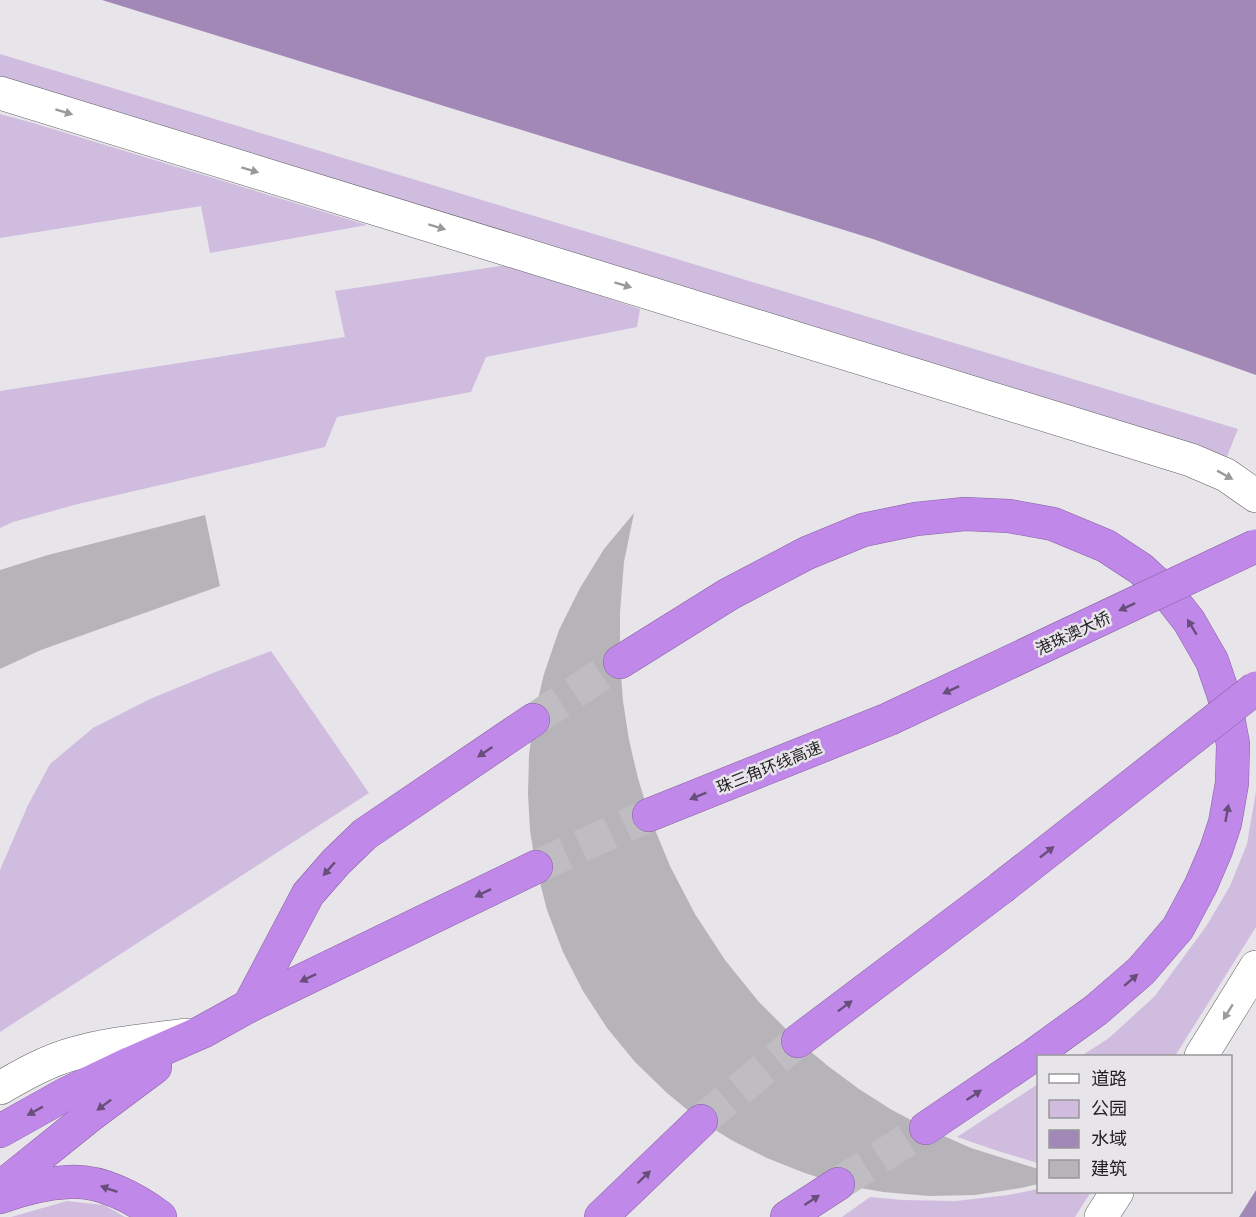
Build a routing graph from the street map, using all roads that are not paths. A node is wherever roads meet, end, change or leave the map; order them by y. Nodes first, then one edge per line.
1 (0, 93) edge
2 (1256, 496) edge
3 (1256, 546) edge
4 (620, 662) tunnel mouth
5 (1256, 688) edge
6 (889, 719) joint
7 (533, 720) tunnel mouth
8 (649, 815) tunnel mouth
9 (536, 867) tunnel mouth
10 (1256, 967) edge
11 (249, 1006) junction
12 (202, 1032) junction
13 (798, 1041) tunnel mouth
14 (1202, 1055) edge
15 (0, 1088) edge
16 (702, 1121) tunnel mouth
17 (926, 1128) tunnel mouth
18 (0, 1131) edge
19 (838, 1184) tunnel mouth
20 (0, 1188) edge
21 (1116, 1193) edge
22 (0, 1197) edge
23 (160, 1217) edge
24 (601, 1217) edge
25 (787, 1217) edge
26 (1101, 1217) edge

1 -> 2 lane
3 -> 6 highway, 港珠澳大桥, bridge
17 -> 4 highway
13 -> 5 highway, bridge
6 -> 8 highway, 珠三角环线高速
7 -> 11 highway
9 -> 11 highway
10 -> 14 lane
11 - 12 highway
12 - 15 lane
12 -> 18 highway
12 -> 20 highway
24 -> 16 highway
25 -> 19 highway
21 - 26 lane
23 -> 22 highway

